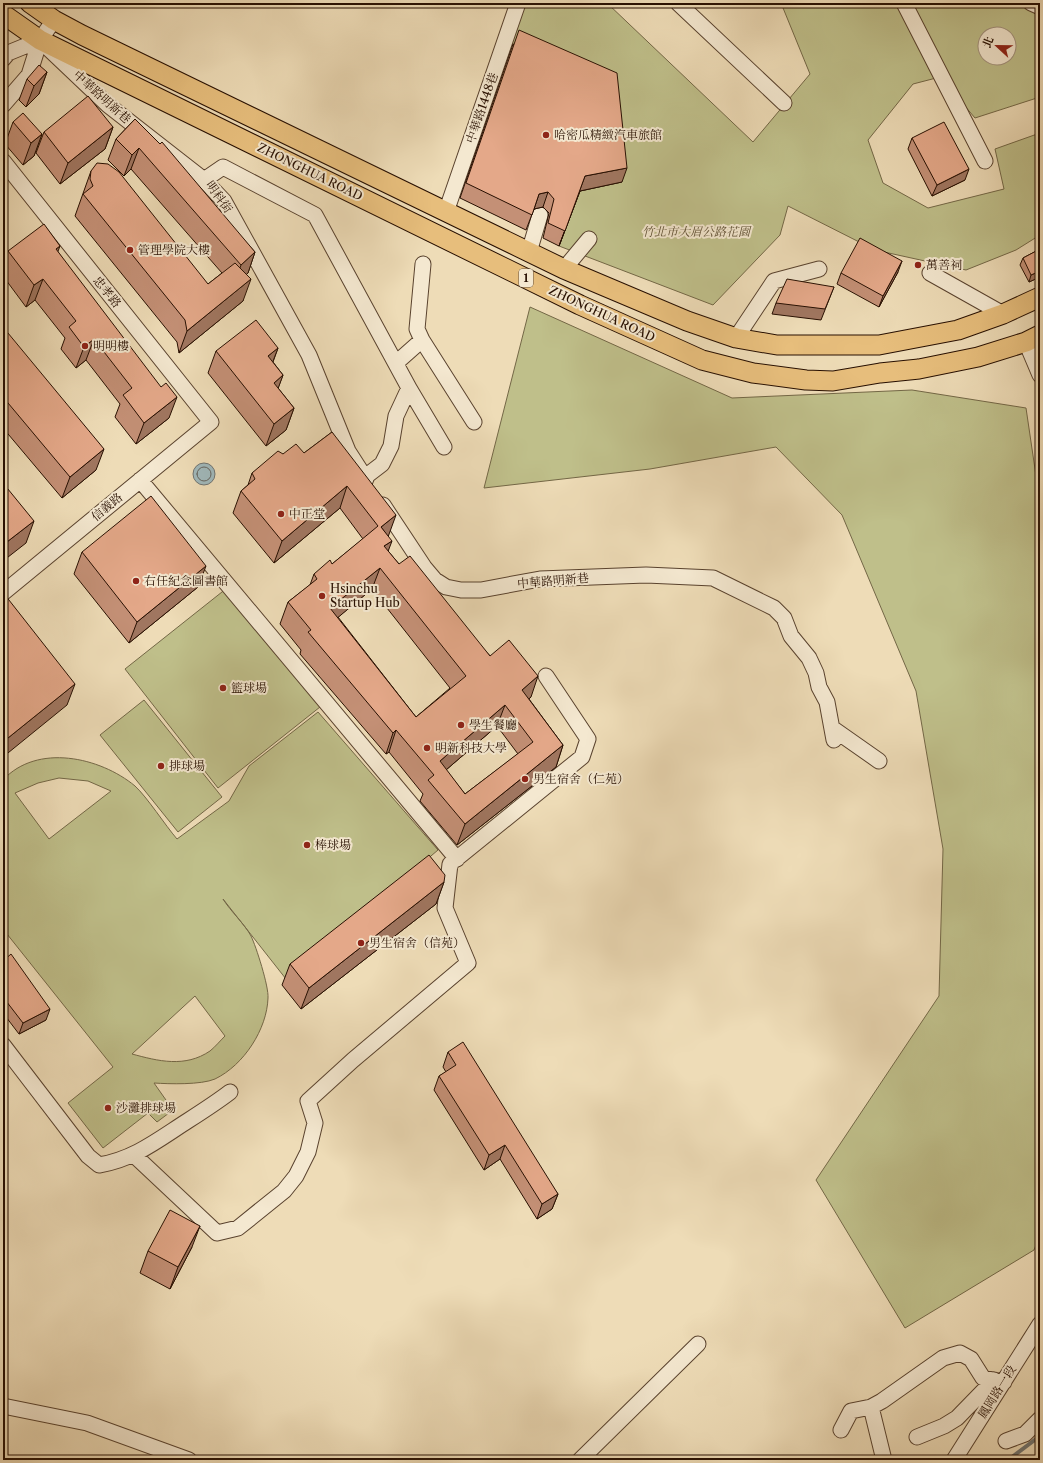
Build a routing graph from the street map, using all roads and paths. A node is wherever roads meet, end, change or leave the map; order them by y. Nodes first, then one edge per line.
1 (30, 3) edge
2 (518, 3) edge
3 (678, 3) edge
4 (904, 3) edge
5 (1031, 3) edge
6 (1040, 7) edge
7 (3, 14) edge
8 (54, 20) junction
9 (40, 40) junction
10 (3, 59) edge
11 (784, 103) dead end
12 (3, 104) edge
13 (3, 161) edge
14 (985, 162) dead end
15 (204, 180) junction
16 (446, 212) junction
17 (540, 215) dead end
18 (589, 239) dead end
19 (529, 252) junction
20 (423, 264) dead end
21 (564, 269) junction
22 (819, 269) dead end
23 (930, 273) dead end
24 (1040, 297) edge
25 (1003, 314) junction
26 (736, 338) junction
27 (1033, 339) edge
28 (422, 340) junction
29 (396, 363) junction
30 (1040, 375) edge
31 (409, 388) junction
32 (211, 422) joint
33 (474, 422) dead end
34 (444, 447) dead end
35 (365, 477) junction
36 (140, 480) junction
37 (3, 593) edge
38 (546, 676) dead end
39 (879, 761) dead end
40 (457, 859) junction
41 (3, 1045) edge
42 (230, 1092) dead end
43 (134, 1155) junction
44 (1040, 1324) edge
45 (698, 1344) dead end
46 (999, 1381) junction
47 (3, 1406) edge
48 (871, 1407) junction
49 (1040, 1419) edge
50 (841, 1430) dead end
51 (917, 1437) dead end
52 (1006, 1441) dead end
53 (189, 1460) edge
54 (580, 1460) edge
55 (884, 1460) edge
56 (954, 1460) edge

1 - 8 main road, 1
2 - 16 street, 中華路1448巷
3 - 11 street
4 - 14 street
5 - 6 street
7 - 9 main road, 1
8 - 9 street
8 - 16 main road, ZHONGHUA ROAD / 1
9 - 10 street
9 - 12 street
9 - 15 street, 中華路明新巷
9 - 27 main road, ZHONGHUA ROAD / 1
13 - 32 street, 忠孝路
15 - 29 street, 明科街
15 - 35 street, 明科街
16 - 19 main road, ZHONGHUA ROAD / 1
17 - 19 street
18 - 21 street
19 - 21 main road, ZHONGHUA ROAD / 1
20 - 28 street
21 - 26 main road, ZHONGHUA ROAD / 1
22 - 26 street
23 - 25 street
24 - 25 main road, ZHONGHUA ROAD / 1
25 - 26 main road, ZHONGHUA ROAD / 1
27 - 30 street
28 - 29 street
28 - 33 street
29 - 31 street
31 - 34 street
31 - 35 street
32 - 36 street, 信義路
35 - 39 street, 中華路明新巷
36 - 37 street, 信義路
36 - 40 street
38 - 40 street
40 - 43 street
41 - 43 street
42 - 43 street
44 - 46 street, 鳳岡路一段
45 - 54 street
46 - 48 street
46 - 51 street
46 - 56 street, 鳳岡路一段
47 - 53 street
48 - 50 street
48 - 55 street
49 - 52 street

